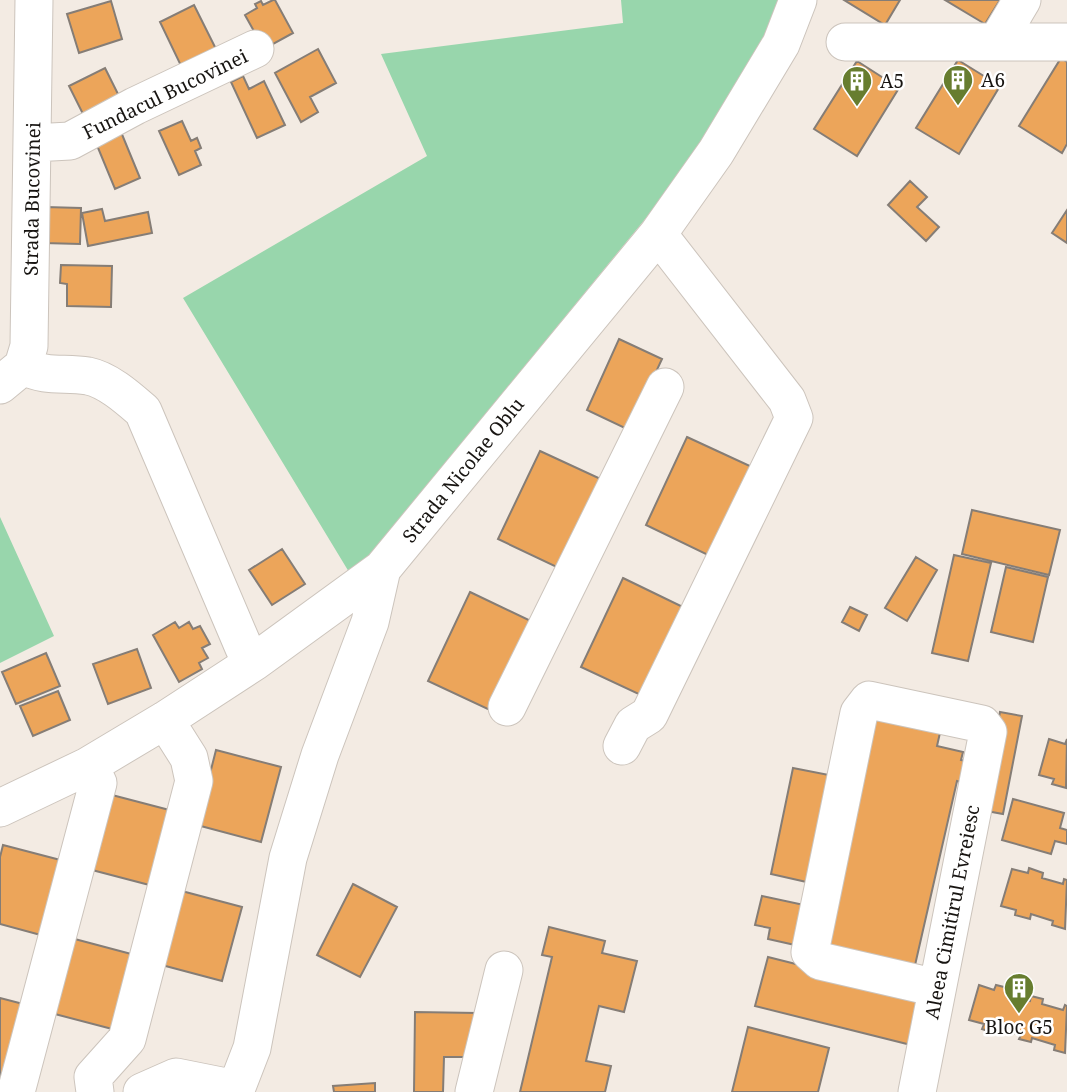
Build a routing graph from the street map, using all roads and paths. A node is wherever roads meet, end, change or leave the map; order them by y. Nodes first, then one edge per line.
1 (34, 0) edge
2 (798, 0) edge
3 (1022, 0) edge
4 (845, 42) dead end
5 (997, 42) junction
6 (1067, 42) edge
7 (255, 49) dead end
8 (33, 143) junction
9 (658, 234) junction
10 (12, 376) edge
11 (666, 387) dead end
12 (382, 569) junction
13 (254, 662) junction
14 (507, 707) dead end
15 (165, 720) junction
16 (622, 746) dead end
17 (88, 766) junction
18 (0, 808) edge
19 (504, 970) dead end
20 (937, 988) junction
21 (235, 1091) edge
22 (16, 1092) edge
23 (95, 1092) edge
24 (142, 1092) edge
25 (474, 1092) edge
26 (917, 1092) edge

1 - 8 street, Strada Bucovinei
2 - 9 street, Strada Nicolae Oblu
3 - 5 street
4 - 5 street
5 - 6 street
7 - 8 street, Fundacul Bucovinei
8 - 10 street, Strada Bucovinei
9 - 12 street, Strada Nicolae Oblu
9 - 16 street
10 - 13 street
11 - 14 street
12 - 13 street, Strada Nicolae Oblu
12 - 21 street
13 - 15 street, Strada Nicolae Oblu
15 - 17 street, Strada Nicolae Oblu
15 - 23 street
17 - 18 street, Strada Nicolae Oblu
17 - 22 street
19 - 25 street
20 - 20 street, Aleea Cimitirul Evreiesc
20 - 26 street, Aleea Cimitirul Evreiesc
21 - 24 street

